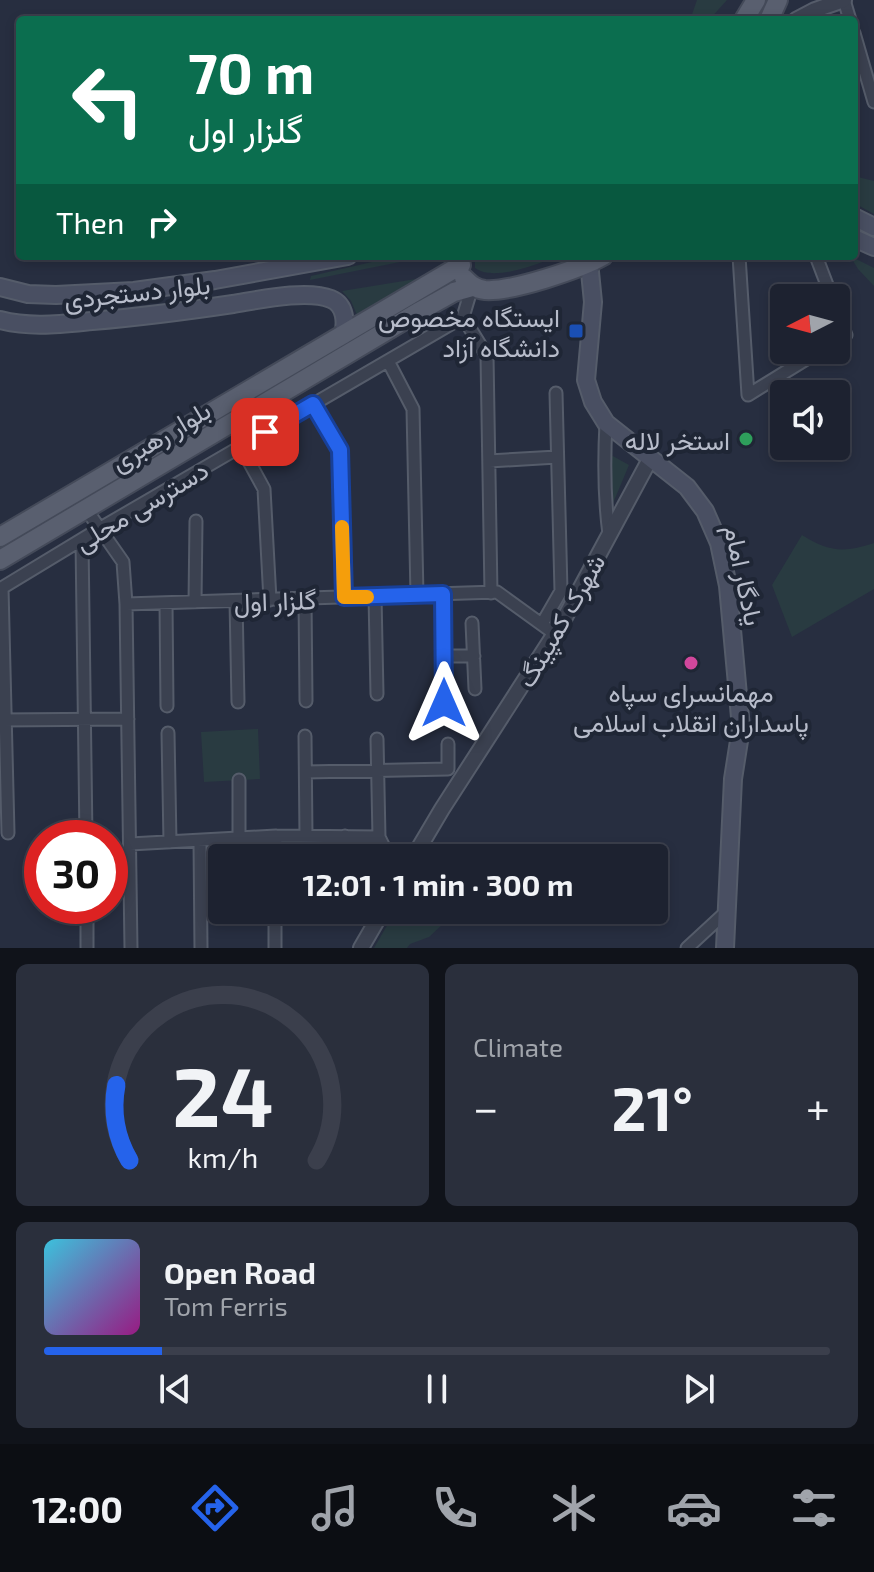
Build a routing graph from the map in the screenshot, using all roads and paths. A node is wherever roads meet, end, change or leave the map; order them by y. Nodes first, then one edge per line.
1 (844, 0) edge
2 (804, 16) edge
3 (858, 47) edge
4 (874, 102) edge
5 (326, 260) edge
6 (594, 260) edge
7 (596, 260) edge
8 (739, 260) edge
9 (818, 260) edge
10 (462, 261) edge
11 (827, 284) edge
12 (0, 287) edge
13 (472, 287) junction
14 (463, 317) junction
15 (0, 320) edge
16 (343, 336) junction
17 (388, 361) junction
18 (798, 364) edge
19 (556, 393) dead end
20 (313, 404) junction
21 (606, 423) junction
22 (241, 447) junction
23 (557, 457) junction
24 (650, 459) junction
25 (489, 461) junction
26 (86, 509) junction
27 (196, 521) dead end
28 (99, 529) junction
29 (609, 534) junction
30 (0, 537) edge
31 (82, 541) junction
32 (0, 560) edge
33 (1, 589) edge
34 (491, 593) junction
35 (443, 594) junction
36 (417, 595) junction
37 (375, 596) junction
38 (344, 597) junction
39 (305, 599) junction
40 (270, 600) junction
41 (236, 601) junction
42 (195, 602) junction
43 (166, 603) junction
44 (126, 604) junction
45 (472, 623) dead end
46 (542, 624) junction
47 (555, 634) junction
48 (443, 656) junction
49 (474, 656) junction
50 (475, 689) dead end
51 (377, 694) dead end
52 (306, 701) dead end
53 (238, 702) dead end
54 (444, 703) dead end
55 (167, 706) dead end
56 (84, 719) junction
57 (128, 719) junction
58 (3, 720) edge
59 (168, 733) dead end
60 (305, 736) dead end
61 (377, 739) dead end
62 (448, 744) dead end
63 (378, 771) junction
64 (306, 772) junction
65 (239, 780) dead end
66 (86, 820) edge
67 (8, 833) dead end
68 (276, 836) junction
69 (306, 836) junction
70 (345, 836) junction
71 (379, 837) junction
72 (239, 838) junction
73 (200, 841) junction
74 (170, 842) junction
75 (130, 844) junction
76 (276, 844) edge
77 (345, 844) edge
78 (382, 844) edge
79 (421, 844) edge
80 (726, 912) junction
81 (87, 924) edge
82 (275, 924) edge
83 (375, 924) edge
84 (87, 948) edge
85 (131, 948) edge
86 (201, 948) edge
87 (275, 948) edge
88 (361, 948) edge
89 (687, 948) edge
90 (725, 948) edge

1 - 2 street
3 - 4 street
5 - 12 main road, بلوار دستجردی
6 - 13 main road
7 - 21 main road, یادگار امام
8 - 18 street
9 - 11 street
10 - 13 main road
10 - 16 main road, بلوار رهبری
13 - 14 street
13 - 26 main road, بلوار رهبری
14 - 17 street, دسترسی محلی
14 - 25 street
15 - 16 main road, بلوار دستجردی
16 - 30 main road, بلوار رهبری
17 - 20 street, دسترسی محلی
17 - 36 street
19 - 23 street
20 - 22 street, دسترسی محلی
20 - 38 street
21 - 24 main road, یادگار امام
21 - 29 street
22 - 28 street, دسترسی محلی
22 - 40 street
23 - 25 street
23 - 46 street
24 - 29 street, شهرک کمپینگ
24 - 80 main road, یادگار امام
25 - 34 street
26 - 28 street
26 - 32 main road, بلوار رهبری
27 - 42 street
28 - 31 street, دسترسی محلی
28 - 44 street
29 - 47 street, شهرک کمپینگ
31 - 33 street, دسترسی محلی
31 - 56 street
33 - 58 street
34 - 35 street, گلزار اول
34 - 46 street
35 - 36 street, گلزار اول
35 - 48 street
36 - 37 street, گلزار اول
37 - 38 street, گلزار اول
37 - 51 street
38 - 39 street, گلزار اول
39 - 40 street, گلزار اول
39 - 52 street
40 - 41 street, گلزار اول
41 - 42 street, گلزار اول
41 - 53 street
42 - 43 street, گلزار اول
43 - 44 street, گلزار اول
43 - 55 street
44 - 57 street
45 - 49 street
46 - 47 street
47 - 79 street, شهرک کمپینگ
48 - 49 street
48 - 54 street
49 - 50 street
56 - 57 street
56 - 58 street
56 - 66 street
57 - 75 street
58 - 67 street
59 - 74 street
60 - 64 street
61 - 63 street
62 - 63 street
63 - 64 street
63 - 71 street
64 - 69 street
65 - 72 street
68 - 69 street
68 - 72 street
68 - 76 street
69 - 70 street
70 - 71 street
70 - 77 street
71 - 78 street
72 - 73 street
73 - 74 street
73 - 86 street
74 - 75 street
75 - 85 street
80 - 89 street
80 - 90 main road, یادگار امام
81 - 84 street
82 - 87 street
83 - 88 street

